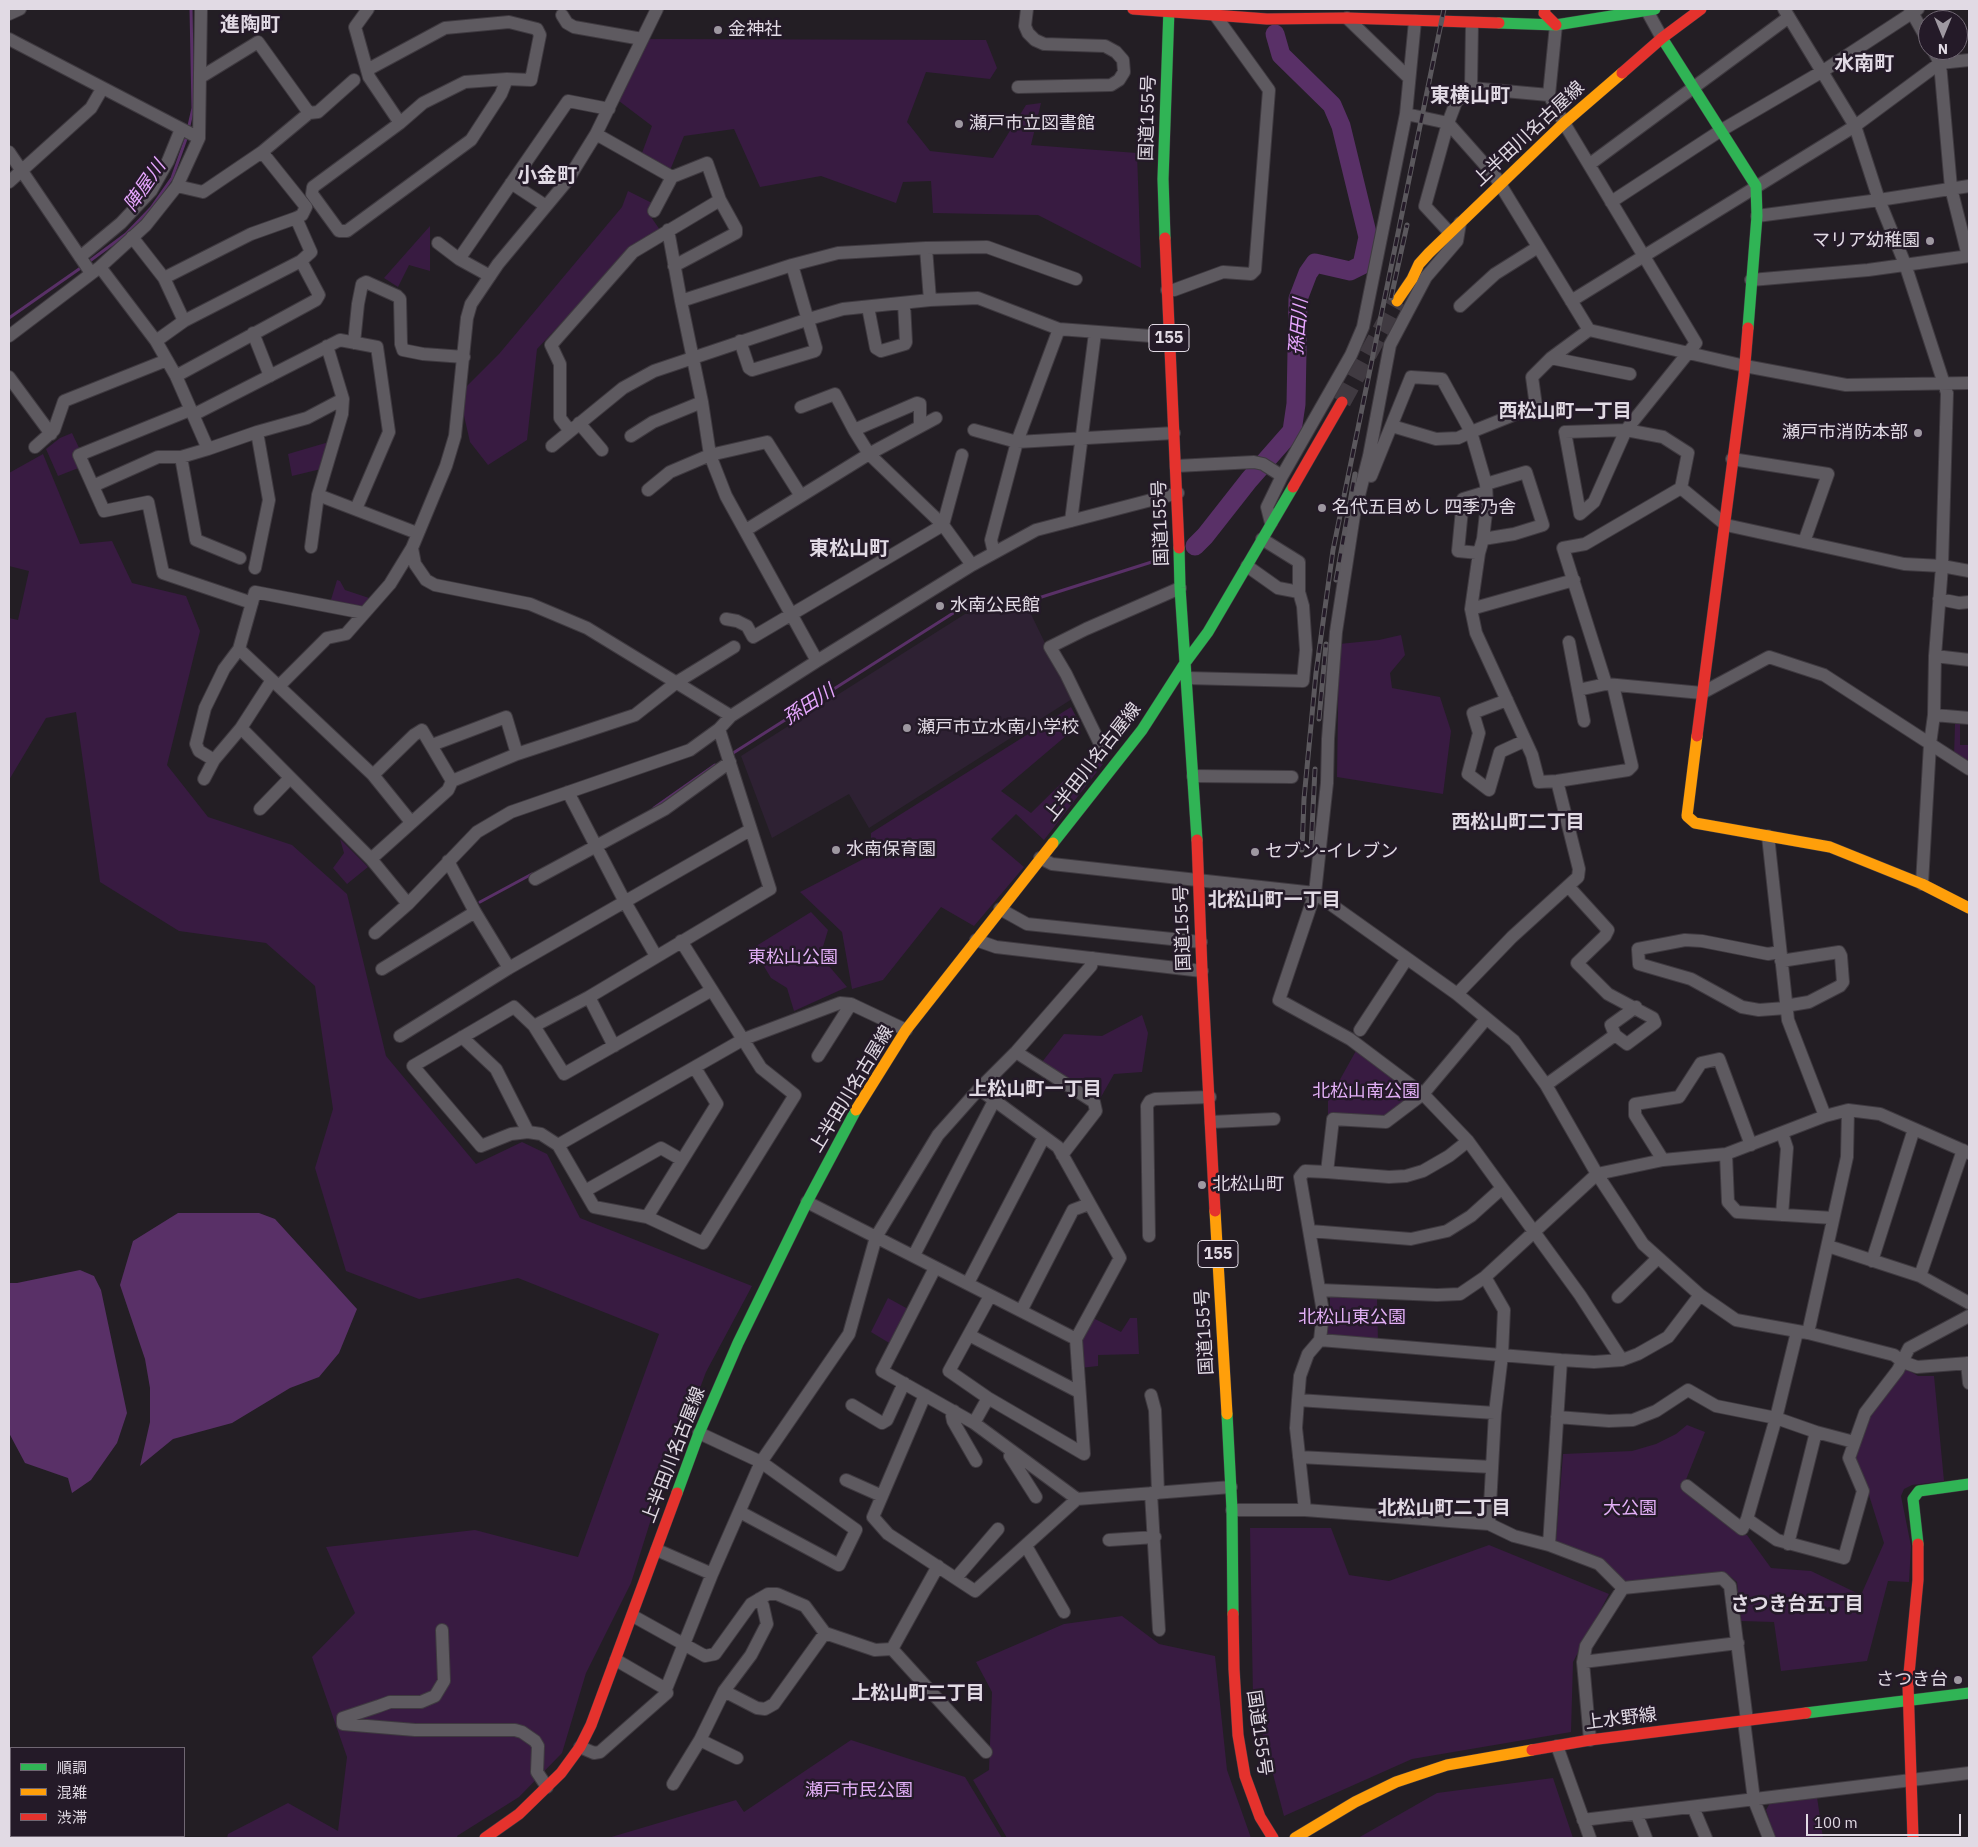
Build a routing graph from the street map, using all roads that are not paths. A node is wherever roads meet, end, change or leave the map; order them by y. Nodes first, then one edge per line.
1 (20, 9) edge
2 (201, 9) edge
3 (368, 9) edge
4 (657, 9) edge
5 (1026, 9) edge
6 (1133, 9) edge
7 (1545, 9) edge
8 (1649, 9) edge
9 (1701, 9) edge
10 (1913, 10) edge
11 (1169, 11) edge
12 (1348, 13) edge
13 (1787, 13) edge
14 (9, 14) edge
15 (562, 15) dead end
16 (1215, 15) junction
17 (1415, 21) junction
18 (1472, 23) junction
19 (1556, 26) junction
20 (1662, 38) junction
21 (9, 39) edge
22 (642, 39) junction
23 (1938, 60) edge
24 (1969, 60) edge
25 (1940, 63) junction
26 (367, 70) junction
27 (1823, 71) junction
28 (201, 77) junction
29 (1408, 77) junction
30 (507, 79) junction
31 (354, 80) dead end
32 (1694, 86) junction
33 (1018, 87) dead end
34 (102, 88) junction
35 (1471, 88) junction
36 (1549, 95) junction
37 (609, 109) junction
38 (309, 113) junction
39 (1406, 114) junction
40 (400, 123) junction
41 (1448, 123) junction
42 (1564, 123) junction
43 (1855, 126) junction
44 (1720, 131) junction
45 (190, 133) junction
46 (596, 134) junction
47 (9, 152) edge
48 (262, 152) junction
49 (1590, 164) junction
50 (20, 171) junction
51 (672, 177) junction
52 (9, 182) edge
53 (511, 183) junction
54 (1500, 183) junction
55 (177, 186) junction
56 (1756, 186) junction
57 (1969, 186) edge
58 (1951, 188) junction
59 (720, 200) junction
60 (1879, 200) junction
61 (1611, 202) junction
62 (546, 206) junction
63 (654, 211) dead end
64 (1757, 216) junction
65 (296, 218) junction
66 (1460, 223) junction
67 (668, 230) junction
68 (1450, 233) junction
69 (132, 238) junction
70 (438, 243) dead end
71 (1538, 247) junction
72 (926, 248) junction
73 (1644, 254) junction
74 (1969, 256) edge
75 (459, 258) junction
76 (301, 262) junction
77 (1905, 264) junction
78 (88, 265) junction
79 (792, 265) junction
80 (674, 266) junction
81 (490, 276) junction
82 (164, 278) junction
83 (1076, 279) dead end
84 (1751, 280) junction
85 (1167, 290) junction
86 (680, 300) junction
87 (930, 300) junction
88 (1398, 300) tunnel mouth
89 (1571, 301) junction
90 (904, 303) junction
91 (1460, 306) dead end
92 (868, 307) junction
93 (809, 318) junction
94 (184, 321) junction
95 (1059, 329) junction
96 (1589, 330) junction
97 (1095, 333) junction
98 (253, 334) junction
99 (1169, 334) junction
100 (9, 336) edge
101 (740, 341) junction
102 (156, 342) junction
103 (354, 343) junction
104 (327, 346) junction
105 (1689, 353) junction
106 (464, 357) junction
107 (694, 357) junction
108 (1552, 358) junction
109 (167, 360) junction
110 (1745, 366) junction
111 (1630, 374) dead end
112 (176, 376) junction
113 (270, 376) junction
114 (9, 377) edge
115 (1944, 383) junction
116 (1969, 383) edge
117 (343, 399) junction
118 (702, 402) junction
119 (1342, 402) tunnel mouth
120 (801, 408) dead end
121 (192, 412) junction
122 (936, 418) dead end
123 (920, 426) junction
124 (1392, 426) junction
125 (575, 427) junction
126 (854, 430) junction
127 (974, 430) dead end
128 (1626, 430) junction
129 (257, 432) junction
130 (1471, 432) junction
131 (1174, 433) junction
132 (51, 434) junction
133 (631, 436) dead end
134 (1082, 438) junction
135 (1017, 442) junction
136 (552, 446) dead end
137 (35, 447) dead end
138 (208, 449) junction
139 (602, 450) dead end
140 (869, 454) junction
141 (710, 455) junction
142 (962, 455) dead end
143 (181, 457) junction
144 (1732, 459) junction
145 (1372, 460) junction
146 (1176, 466) junction
147 (1282, 476) junction
148 (93, 486) junction
149 (1486, 488) junction
150 (1681, 488) junction
151 (648, 490) dead end
152 (1178, 493) junction
153 (318, 495) junction
154 (801, 496) junction
155 (356, 509) junction
156 (1071, 521) junction
157 (1271, 523) junction
158 (1726, 524) junction
159 (943, 525) junction
160 (746, 530) junction
161 (417, 533) junction
162 (1262, 539) junction
163 (1483, 539) junction
164 (1804, 542) junction
165 (311, 547) dead end
166 (412, 548) junction
167 (1479, 553) junction
168 (994, 554) junction
169 (240, 558) dead end
170 (972, 565) junction
171 (1248, 566) junction
172 (1942, 566) junction
173 (255, 568) dead end
174 (1969, 571) edge
175 (1574, 580) junction
176 (1180, 588) junction
177 (1299, 592) junction
178 (1939, 599) junction
179 (1969, 602) edge
180 (252, 603) junction
181 (1471, 609) junction
182 (364, 613) junction
183 (791, 615) junction
184 (726, 619) dead end
185 (1569, 642) dead end
186 (734, 647) dead end
187 (239, 649) junction
188 (1935, 656) junction
189 (1969, 660) edge
190 (818, 661) junction
191 (1185, 663) junction
192 (1187, 678) junction
193 (677, 682) junction
194 (276, 683) junction
195 (1610, 685) junction
196 (1578, 690) junction
197 (1702, 693) junction
198 (1507, 700) junction
199 (1934, 715) junction
200 (731, 716) junction
201 (1969, 718) edge
202 (1584, 721) dead end
203 (241, 728) junction
204 (719, 730) junction
205 (1524, 742) junction
206 (1930, 744) junction
207 (432, 745) junction
208 (1100, 746) dead end
209 (517, 754) junction
210 (729, 758) junction
211 (214, 760) junction
212 (1969, 769) edge
213 (373, 775) junction
214 (1193, 776) junction
215 (1292, 777) dead end
216 (204, 778) dead end
217 (290, 778) junction
218 (452, 781) junction
219 (1557, 781) junction
220 (568, 792) junction
221 (260, 809) dead end
222 (411, 822) junction
223 (750, 830) junction
224 (1768, 836) junction
225 (595, 842) junction
226 (1040, 858) junction
227 (371, 859) junction
228 (448, 861) junction
229 (535, 879) dead end
230 (1200, 880) junction
231 (1922, 884) junction
232 (1568, 886) junction
233 (1315, 893) junction
234 (625, 902) junction
235 (408, 904) junction
236 (1969, 908) edge
237 (1000, 909) junction
238 (474, 912) junction
239 (375, 933) dead end
240 (976, 940) junction
241 (682, 941) junction
242 (1201, 942) junction
243 (656, 956) junction
244 (1780, 957) junction
245 (1093, 958) junction
246 (1406, 960) junction
247 (382, 968) dead end
248 (509, 968) junction
249 (1202, 971) junction
250 (712, 990) junction
251 (1456, 994) junction
252 (588, 997) junction
253 (851, 1004) junction
254 (1786, 1007) junction
255 (1636, 1008) junction
256 (1486, 1019) junction
257 (534, 1026) junction
258 (906, 1030) junction
259 (1360, 1030) dead end
260 (1615, 1035) junction
261 (400, 1036) dead end
262 (462, 1037) junction
263 (744, 1039) junction
264 (614, 1046) junction
265 (1016, 1052) junction
266 (818, 1056) dead end
267 (695, 1068) junction
268 (1546, 1085) junction
269 (979, 1089) junction
270 (1422, 1094) junction
271 (1210, 1097) junction
272 (994, 1101) junction
273 (1848, 1110) junction
274 (1825, 1116) junction
275 (1274, 1119) dead end
276 (1211, 1122) junction
277 (1914, 1129) junction
278 (528, 1132) junction
279 (1782, 1133) junction
280 (1044, 1137) junction
281 (1468, 1141) junction
282 (558, 1144) junction
283 (1751, 1145) junction
284 (1966, 1151) edge
285 (1726, 1154) junction
286 (1062, 1155) junction
287 (682, 1160) junction
288 (1663, 1160) junction
289 (1328, 1172) junction
290 (1597, 1174) junction
291 (1501, 1189) junction
292 (585, 1191) junction
293 (807, 1202) junction
294 (1089, 1204) junction
295 (1782, 1215) junction
296 (647, 1217) junction
297 (1833, 1218) junction
298 (1310, 1231) junction
299 (1534, 1232) junction
300 (1149, 1236) dead end
301 (876, 1237) junction
302 (1828, 1246) junction
303 (914, 1256) junction
304 (1658, 1258) junction
305 (1872, 1261) junction
306 (935, 1268) junction
307 (1920, 1276) junction
308 (1485, 1277) junction
309 (968, 1283) junction
310 (1320, 1290) junction
311 (1700, 1295) junction
312 (990, 1296) junction
313 (1618, 1297) dead end
314 (1969, 1304) edge
315 (1021, 1311) junction
316 (1969, 1316) edge
317 (1802, 1332) junction
318 (969, 1335) junction
319 (1076, 1339) junction
320 (1320, 1340) junction
321 (1502, 1355) junction
322 (1561, 1360) junction
323 (1622, 1360) junction
324 (1902, 1362) junction
325 (1968, 1363) edge
326 (904, 1383) junction
327 (1969, 1383) edge
328 (1079, 1392) junction
329 (1151, 1395) dead end
330 (925, 1396) junction
331 (988, 1398) junction
332 (1298, 1400) junction
333 (852, 1405) dead end
334 (954, 1411) junction
335 (1495, 1413) junction
336 (1557, 1417) junction
337 (1776, 1418) junction
338 (974, 1423) junction
339 (1816, 1432) junction
340 (699, 1433) junction
341 (1854, 1442) junction
342 (1013, 1452) junction
343 (1299, 1457) junction
344 (976, 1461) dead end
345 (761, 1462) junction
346 (1492, 1467) junction
347 (846, 1480) dead end
348 (1969, 1484) edge
349 (1687, 1486) dead end
350 (1231, 1487) junction
351 (1155, 1493) junction
352 (882, 1496) junction
353 (1036, 1497) dead end
354 (1078, 1499) junction
355 (1232, 1510) junction
356 (1305, 1510) junction
357 (740, 1512) junction
358 (1747, 1519) junction
359 (1489, 1524) junction
360 (998, 1530) dead end
361 (1154, 1537) junction
362 (1109, 1540) dead end
363 (1788, 1544) junction
364 (1549, 1545) junction
365 (1026, 1546) junction
366 (657, 1550) junction
367 (938, 1566) junction
368 (712, 1574) junction
369 (956, 1578) junction
370 (1623, 1588) junction
371 (759, 1599) junction
372 (1064, 1612) dead end
373 (633, 1616) junction
374 (442, 1630) dead end
375 (1159, 1630) dead end
376 (825, 1633) junction
377 (685, 1643) junction
378 (1738, 1643) junction
379 (892, 1649) junction
380 (616, 1660) junction
381 (1583, 1662) junction
382 (666, 1689) junction
383 (724, 1691) junction
384 (1969, 1693) edge
385 (1908, 1701) junction
386 (1745, 1721) junction
387 (700, 1740) junction
388 (1590, 1740) junction
389 (1557, 1746) junction
390 (580, 1747) junction
391 (986, 1752) dead end
392 (737, 1758) dead end
393 (1969, 1773) edge
394 (1911, 1781) junction
395 (673, 1784) dead end
396 (546, 1787) junction
397 (1754, 1800) junction
398 (1693, 1807) junction
399 (1636, 1815) junction
400 (1583, 1820) junction
401 (484, 1838) edge
402 (1274, 1838) edge
403 (1294, 1838) edge
404 (1590, 1838) edge
405 (1646, 1838) edge
406 (1706, 1838) edge
407 (1769, 1838) edge
408 (1913, 1838) edge

1 - 14 street
2 - 28 street
3 - 26 street
4 - 22 street
5 - 33 street
6 - 11 main road
7 - 19 main road
8 - 19 main road
8 - 20 street
9 - 20 main road, 上半田川名古屋線
10 - 27 street
11 - 16 main road
11 - 85 main road, 国道155号 / 155
12 - 16 main road
12 - 17 main road
12 - 29 street
13 - 27 street
13 - 32 street
15 - 22 street
16 - 85 street
17 - 18 main road
17 - 29 street
18 - 19 main road
18 - 35 street
19 - 36 street
20 - 32 main road
20 - 42 main road, 上半田川名古屋線
21 - 34 street
22 - 37 street
23 - 25 street
24 - 25 street
25 - 43 street
25 - 58 street
26 - 30 street
26 - 40 street
27 - 43 street
27 - 44 street
28 - 38 street
28 - 45 street
29 - 39 street
30 - 40 street
30 - 40 street
31 - 38 street
32 - 44 main road
32 - 49 street
34 - 45 street
34 - 50 street
35 - 36 street
35 - 41 street
36 - 42 street
37 - 46 street
37 - 53 street
38 - 48 street
39 - 41 street
39 - 147 street
41 - 54 street
41 - 68 street
42 - 49 street
42 - 54 main road, 上半田川名古屋線
43 - 56 street
43 - 60 street
44 - 56 main road
44 - 61 street
45 - 55 street
45 - 78 street
46 - 51 street
46 - 62 street
47 - 50 street
48 - 55 street
48 - 65 street
49 - 61 street
50 - 52 street
50 - 78 street
51 - 59 street
51 - 63 street
53 - 62 street
53 - 75 street
54 - 66 main road, 上半田川名古屋線
54 - 71 street
55 - 69 street
56 - 64 main road
56 - 73 street
57 - 58 street
58 - 60 street
58 - 74 street
59 - 67 street
59 - 80 street
60 - 64 street
60 - 77 street
61 - 73 street
62 - 81 street
64 - 84 main road
65 - 76 street
65 - 82 street
66 - 68 main road, 上半田川名古屋線
66 - 145 street
67 - 80 street
67 - 125 street
68 - 88 main road, 上半田川名古屋線
69 - 78 street
69 - 82 street
70 - 75 street
71 - 89 street
71 - 91 street
72 - 79 street
72 - 83 street
72 - 87 street
73 - 89 street
73 - 105 street
74 - 77 street
75 - 81 street
76 - 94 street
76 - 98 street
77 - 84 street
77 - 115 street
78 - 100 street
78 - 102 street
79 - 86 street
79 - 93 street
80 - 86 street
81 - 106 street
82 - 94 street
84 - 110 main road
85 - 99 main road, 国道155号 / 155
86 - 107 street
87 - 90 street
87 - 95 street
89 - 96 street
90 - 92 street
90 - 92 street
92 - 93 street
93 - 101 street
93 - 101 street
94 - 102 street
95 - 97 street
95 - 135 street
96 - 105 street
96 - 108 street
97 - 99 street
97 - 134 street
98 - 112 street
98 - 113 street
99 - 131 main road, 国道155号 / 155
101 - 107 street
102 - 109 street
103 - 104 street
103 - 106 street
103 - 155 street
104 - 113 street
104 - 117 street
105 - 110 street
105 - 128 street
106 - 161 street
107 - 118 street
107 - 125 street
108 - 111 street
108 - 130 street
109 - 112 street
109 - 132 street
110 - 115 street
110 - 144 main road
112 - 121 street
113 - 121 street
114 - 132 street
115 - 116 street
115 - 172 street
117 - 129 street
117 - 153 street
118 - 133 street
118 - 141 street
119 - 157 main road, 上半田川名古屋線
120 - 126 street
121 - 138 street
121 - 148 street
122 - 123 street
123 - 126 street
123 - 140 street
124 - 130 street
124 - 130 street
124 - 145 street
125 - 136 street
125 - 139 street
126 - 140 street
127 - 135 street
128 - 128 street
128 - 150 street
129 - 138 street
129 - 173 street
130 - 149 street
131 - 134 street
131 - 146 main road, 国道155号 / 155
132 - 137 street
134 - 135 street
134 - 156 street
135 - 168 street
138 - 143 street
140 - 154 street
140 - 159 street
141 - 151 street
141 - 154 street
141 - 160 street
142 - 159 street
143 - 148 street
143 - 169 street
144 - 158 main road
144 - 164 street
145 - 233 street
146 - 147 street
146 - 152 main road, 国道155号 / 155
147 - 157 street
148 - 180 street
149 - 163 street
149 - 163 street
149 - 167 street
150 - 158 street
150 - 175 street
152 - 156 street
152 - 176 main road, 国道155号 / 155
153 - 155 street
153 - 165 street
154 - 160 street
155 - 161 street
156 - 168 street
157 - 162 main road, 上半田川名古屋線
158 - 164 street
158 - 197 main road
159 - 170 street
159 - 183 street
160 - 183 street
161 - 166 street
162 - 171 main road, 上半田川名古屋線
162 - 177 street
163 - 167 street
164 - 172 street
166 - 182 street
166 - 193 street
167 - 181 street
168 - 170 street
170 - 190 street
171 - 177 street
171 - 191 main road, 上半田川名古屋線
172 - 174 street
172 - 178 street
175 - 181 street
175 - 195 street
176 - 191 main road, 国道155号 / 155
176 - 208 street
177 - 192 street
178 - 179 street
178 - 188 street
180 - 182 street
180 - 187 street
181 - 198 street
182 - 194 street
183 - 184 street
183 - 190 street
185 - 196 street
186 - 193 street
187 - 194 street
187 - 211 street
188 - 189 street
188 - 199 street
190 - 200 street
191 - 192 main road, 国道155号 / 155
191 - 226 main road, 上半田川名古屋線
192 - 214 main road, 国道155号 / 155
193 - 200 street
193 - 209 street
194 - 203 street
194 - 213 street
195 - 196 street
195 - 197 street
195 - 219 street
196 - 202 street
197 - 206 street
197 - 224 main road
198 - 205 street
198 - 205 street
199 - 201 street
199 - 206 street
200 - 204 street
203 - 211 street
203 - 217 street
204 - 210 street
204 - 220 street
205 - 219 street
206 - 212 street
206 - 231 street
207 - 209 street
207 - 213 street
207 - 218 street
209 - 218 street
210 - 223 street
210 - 225 street
211 - 216 street
213 - 222 street
214 - 215 street
214 - 230 main road, 国道155号 / 155
217 - 221 street
217 - 227 street
218 - 222 street
219 - 232 street
220 - 225 street
220 - 228 street
222 - 227 street
223 - 234 street
223 - 241 street
224 - 231 main road
224 - 244 street
225 - 229 street
225 - 234 street
226 - 230 street
226 - 237 main road, 上半田川名古屋線
227 - 235 street
228 - 235 street
228 - 238 street
230 - 233 street
230 - 242 main road, 国道155号 / 155
231 - 236 main road
232 - 251 street
232 - 255 street
233 - 246 street
233 - 270 street
234 - 243 street
234 - 248 street
235 - 239 street
237 - 240 main road, 上半田川名古屋線
237 - 242 street
238 - 247 street
238 - 248 street
240 - 245 street
240 - 258 main road, 上半田川名古屋線
241 - 243 street
241 - 250 street
242 - 249 main road, 国道155号 / 155
243 - 252 street
244 - 254 street
244 - 254 street
244 - 254 street
245 - 249 street
245 - 265 street
246 - 251 street
246 - 259 street
248 - 261 street
249 - 271 main road, 国道155号 / 155
250 - 263 street
250 - 264 street
251 - 256 street
252 - 257 street
252 - 264 street
253 - 258 street
253 - 263 street
253 - 266 street
254 - 274 street
255 - 260 street
255 - 260 street
256 - 268 street
256 - 270 street
257 - 262 street
257 - 264 street
258 - 293 main road, 上半田川名古屋線
260 - 268 street
262 - 278 street
262 - 278 street
263 - 267 street
263 - 296 street
265 - 269 street
265 - 286 street
267 - 282 street
267 - 287 street
268 - 290 street
269 - 272 street
269 - 301 street
270 - 281 street
270 - 289 street
271 - 276 main road, 国道155号 / 155
271 - 300 street
272 - 280 street
272 - 303 street
273 - 274 street
273 - 277 street
273 - 297 street
274 - 279 street
275 - 276 street
276 - 350 main road, 国道155号 / 155
277 - 284 street
277 - 305 street
278 - 282 street
279 - 283 street
279 - 295 street
280 - 286 street
280 - 309 street
281 - 289 street
281 - 291 street
282 - 292 street
283 - 285 street
283 - 288 street
284 - 307 street
285 - 288 street
285 - 295 street
286 - 294 street
287 - 292 street
287 - 296 street
288 - 290 street
289 - 298 street
290 - 299 street
290 - 304 street
291 - 298 street
291 - 299 street
292 - 296 street
293 - 301 street
293 - 340 main road, 上半田川名古屋線
294 - 315 street
294 - 319 street
295 - 297 street
297 - 302 street
298 - 310 street
299 - 308 street
299 - 323 street
301 - 303 street
301 - 345 street
302 - 305 street
302 - 317 street
303 - 306 street
304 - 311 street
304 - 313 street
305 - 307 street
306 - 309 street
306 - 326 street
307 - 314 street
308 - 310 street
308 - 321 street
309 - 312 street
310 - 320 street
311 - 317 street
311 - 323 street
312 - 315 street
312 - 318 street
315 - 319 street
316 - 324 street
317 - 324 street
317 - 337 street
318 - 328 street
318 - 331 street
319 - 328 street
320 - 321 street
320 - 332 street
321 - 322 street
321 - 335 street
322 - 323 street
322 - 336 street
324 - 325 street
324 - 341 street
325 - 327 street
326 - 330 street
326 - 333 street
328 - 331 street
329 - 351 street
330 - 334 street
330 - 352 street
331 - 338 street
332 - 335 street
332 - 343 street
334 - 338 street
334 - 344 street
335 - 346 street
336 - 337 street
336 - 364 street
337 - 339 street
337 - 358 street
338 - 342 street
339 - 341 street
339 - 363 street
340 - 345 street
340 - 366 main road, 上半田川名古屋線
341 - 363 street
342 - 353 street
342 - 354 street
343 - 346 street
343 - 356 street
345 - 357 street
345 - 357 street
346 - 359 street
347 - 352 street
348 - 385 main road
349 - 358 street
350 - 351 street
350 - 355 main road, 国道155号 / 155
351 - 354 street
351 - 361 street
352 - 367 street
354 - 365 street
355 - 356 street
355 - 402 main road, 国道155号 / 155
356 - 359 street
357 - 368 street
358 - 363 street
359 - 364 street
360 - 369 street
361 - 362 street
361 - 375 street
364 - 370 street
365 - 369 street
365 - 372 street
366 - 368 street
366 - 373 main road, 上半田川名古屋線
367 - 369 street
367 - 379 street
368 - 377 street
370 - 378 street
370 - 381 street
371 - 376 street
371 - 377 street
371 - 383 street
373 - 377 street
373 - 380 main road, 上半田川名古屋線
374 - 396 street
376 - 379 street
376 - 383 street
377 - 382 street
378 - 381 street
378 - 386 street
379 - 391 street
380 - 382 street
380 - 390 main road, 上半田川名古屋線
381 - 388 street
382 - 390 street
383 - 387 street
384 - 385 main road, 上水野線
385 - 386 main road, 上水野線
385 - 394 main road
386 - 388 main road, 上水野線
386 - 397 street
387 - 392 street
387 - 395 street
388 - 389 main road, 上水野線
389 - 400 street
389 - 403 main road, 上水野線
390 - 396 main road, 上半田川名古屋線
393 - 394 street
394 - 397 street
394 - 408 main road
396 - 401 main road, 上半田川名古屋線
397 - 398 street
397 - 407 street
398 - 399 street
398 - 406 street
399 - 400 street
399 - 405 street
400 - 404 street

